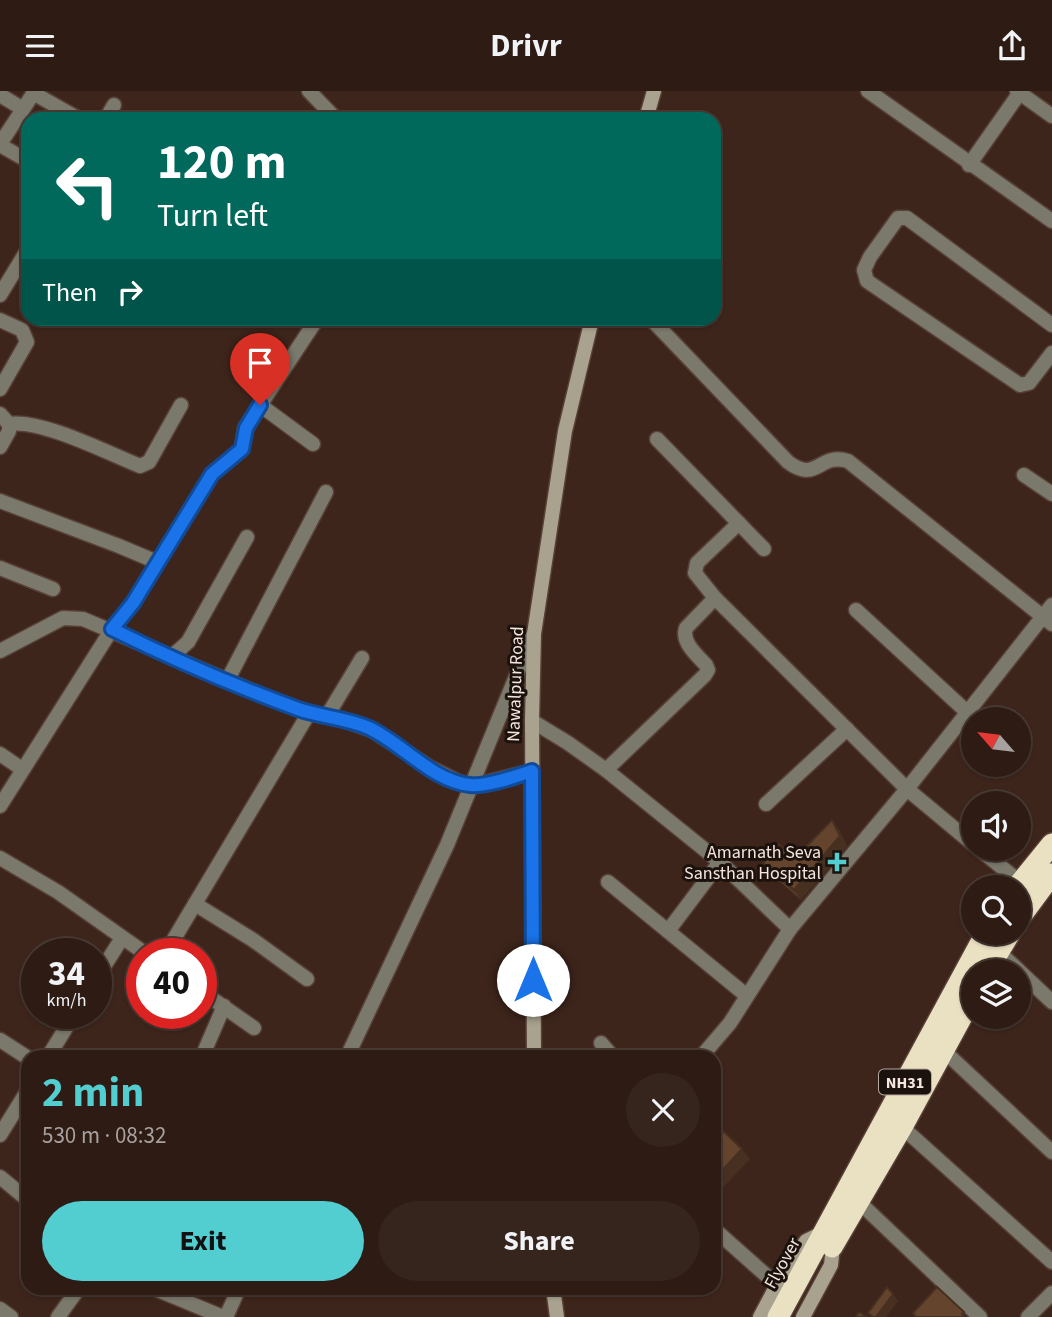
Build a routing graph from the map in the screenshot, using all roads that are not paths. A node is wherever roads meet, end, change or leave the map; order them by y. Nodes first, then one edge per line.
1 (309, 91) edge
2 (654, 91) edge
3 (868, 91) edge
4 (34, 92) edge
5 (1019, 92) edge
6 (0, 95) edge
7 (114, 105) dead end
8 (23, 109) junction
9 (21, 112) edge
10 (21, 112) edge
11 (67, 112) edge
12 (110, 112) edge
13 (329, 112) edge
14 (648, 112) edge
15 (1052, 116) edge
16 (0, 145) edge
17 (21, 157) edge
18 (969, 165) junction
19 (1052, 221) edge
20 (21, 260) edge
21 (0, 295) edge
22 (0, 320) edge
23 (1052, 325) edge
24 (312, 326) edge
25 (590, 326) edge
26 (658, 326) edge
27 (1052, 353) edge
28 (0, 389) edge
29 (181, 405) dead end
30 (260, 405) junction
31 (5, 419) edge
32 (657, 439) dead end
33 (313, 444) dead end
34 (0, 447) edge
35 (1024, 475) dead end
36 (326, 492) dead end
37 (1051, 493) edge
38 (0, 501) edge
39 (739, 523) junction
40 (247, 537) dead end
41 (764, 548) dead end
42 (157, 562) junction
43 (0, 568) edge
44 (53, 589) dead end
45 (715, 598) junction
46 (1052, 605) edge
47 (856, 610) dead end
48 (1047, 621) edge
49 (112, 629) junction
50 (534, 634) junction
51 (0, 651) edge
52 (171, 657) junction
53 (362, 658) dead end
54 (228, 681) junction
55 (962, 707) edge
56 (971, 707) edge
57 (309, 713) junction
58 (327, 716) junction
59 (961, 720) edge
60 (532, 721) junction
61 (847, 729) junction
62 (0, 754) edge
63 (22, 769) junction
64 (606, 770) junction
65 (532, 771) junction
66 (473, 786) junction
67 (907, 789) junction
68 (766, 804) dead end
69 (0, 806) edge
70 (961, 834) edge
71 (1052, 844) edge
72 (0, 858) edge
73 (992, 861) edge
74 (720, 862) junction
75 (1052, 874) edge
76 (1007, 875) edge
77 (1026, 875) edge
78 (608, 882) dead end
79 (1031, 902) edge
80 (195, 904) junction
81 (790, 929) junction
82 (668, 931) junction
83 (122, 938) junction
84 (175, 938) edge
85 (126, 941) edge
86 (980, 945) edge
87 (1002, 945) edge
88 (998, 951) junction
89 (112, 954) edge
90 (994, 959) edge
91 (307, 979) dead end
92 (747, 996) junction
93 (217, 1001) edge
94 (1052, 1002) edge
95 (224, 1006) junction
96 (961, 1018) edge
97 (254, 1028) dead end
98 (65, 1029) edge
99 (0, 1040) edge
100 (601, 1043) dead end
101 (52, 1050) edge
102 (205, 1050) edge
103 (350, 1050) edge
104 (534, 1050) edge
105 (607, 1050) edge
106 (707, 1050) edge
107 (943, 1050) junction
108 (21, 1054) edge
109 (21, 1101) edge
110 (902, 1127) junction
111 (0, 1135) edge
112 (1052, 1152) edge
113 (0, 1177) edge
114 (21, 1194) edge
115 (859, 1202) junction
116 (721, 1235) edge
117 (829, 1239) junction
118 (1052, 1262) edge
119 (777, 1285) junction
120 (1052, 1293) edge
121 (74, 1295) edge
122 (170, 1295) edge
123 (236, 1295) edge
124 (554, 1295) edge
125 (0, 1309) edge
126 (11, 1317) edge
127 (58, 1317) edge
128 (225, 1317) edge
129 (556, 1317) edge
130 (760, 1317) edge
131 (778, 1317) edge
132 (793, 1317) edge
133 (803, 1317) edge
134 (979, 1317) edge
135 (1028, 1317) edge

1 - 13 street
2 - 14 street
3 - 18 street
4 - 8 street
4 - 11 street
5 - 15 street
5 - 18 street
6 - 8 street
7 - 12 street
8 - 10 street
9 - 16 street
16 - 17 street
18 - 19 street
20 - 21 street
22 - 28 street
23 - 27 street
24 - 30 street
25 - 50 street, Nawalpur Road
26 - 48 street
29 - 31 street
30 - 33 street
30 - 42 street
31 - 34 street
32 - 39 street
35 - 37 street
36 - 54 street
38 - 42 street
39 - 41 street
39 - 45 street
40 - 52 street
42 - 49 street
43 - 44 street
45 - 61 street
45 - 64 street
46 - 48 street
47 - 55 street
48 - 56 street
49 - 51 street
49 - 52 street
49 - 63 street
50 - 60 street, Nawalpur Road
50 - 66 street
52 - 54 street
53 - 58 street
54 - 57 street
57 - 58 street
57 - 80 street
58 - 66 street
59 - 67 street
60 - 64 street
60 - 65 street, Nawalpur Road
61 - 67 street
61 - 68 street
62 - 63 street
63 - 69 street
64 - 74 street
65 - 66 street
65 - 104 street, Nawalpur Road
66 - 103 street
67 - 70 street
67 - 81 street
71 - 77 highway
72 - 83 street
73 - 76 street
74 - 81 street
74 - 82 street
75 - 79 highway
78 - 82 street
80 - 84 street
80 - 91 street
81 - 92 street
82 - 92 street
83 - 85 street
83 - 89 street
86 - 117 highway, NH31
87 - 88 highway
88 - 90 highway
88 - 94 street
92 - 106 street
93 - 95 street
95 - 97 street
95 - 102 street
96 - 107 highway, NH31
98 - 101 street
99 - 108 street
100 - 105 street
107 - 110 highway, NH31
107 - 112 street
109 - 111 street
110 - 115 highway, NH31
110 - 118 street
113 - 114 street
115 - 117 highway, NH31
115 - 134 street
116 - 119 street
117 - 119 street
117 - 131 highway, Flyover / NH31
117 - 132 highway, Flyover / NH31
117 - 133 street
119 - 130 street
120 - 135 street
121 - 127 street
122 - 128 street
123 - 128 street
124 - 129 street
125 - 126 street

